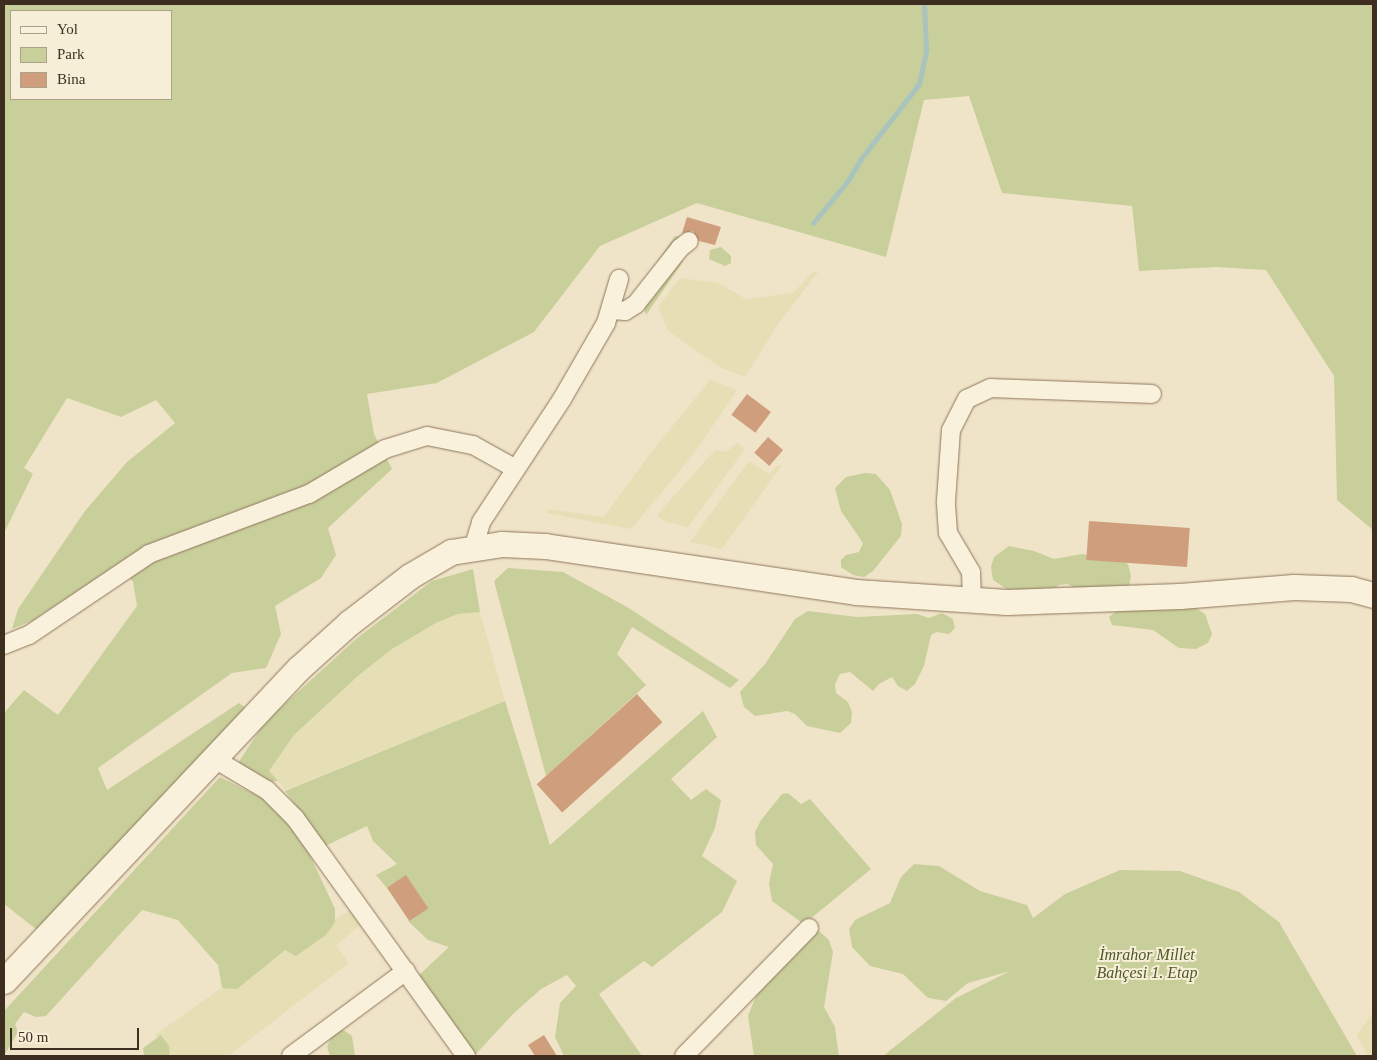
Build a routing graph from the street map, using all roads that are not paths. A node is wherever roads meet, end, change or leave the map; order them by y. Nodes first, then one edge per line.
1 (689, 241) dead end
2 (619, 279) dead end
3 (612, 310) junction
4 (1152, 394) dead end
5 (516, 469) junction
6 (473, 549) junction
7 (1373, 595) edge
8 (972, 600) junction
9 (4, 645) edge
10 (213, 758) junction
11 (809, 928) dead end
12 (406, 971) junction
13 (4, 981) edge
14 (292, 1056) edge
15 (466, 1056) edge
16 (684, 1056) edge

1 - 3 street
2 - 3 street
3 - 5 street
4 - 8 street
5 - 6 street
5 - 9 street
6 - 8 street
6 - 10 street
7 - 8 street
10 - 12 street
10 - 13 street
11 - 16 street
12 - 14 street
12 - 15 street

